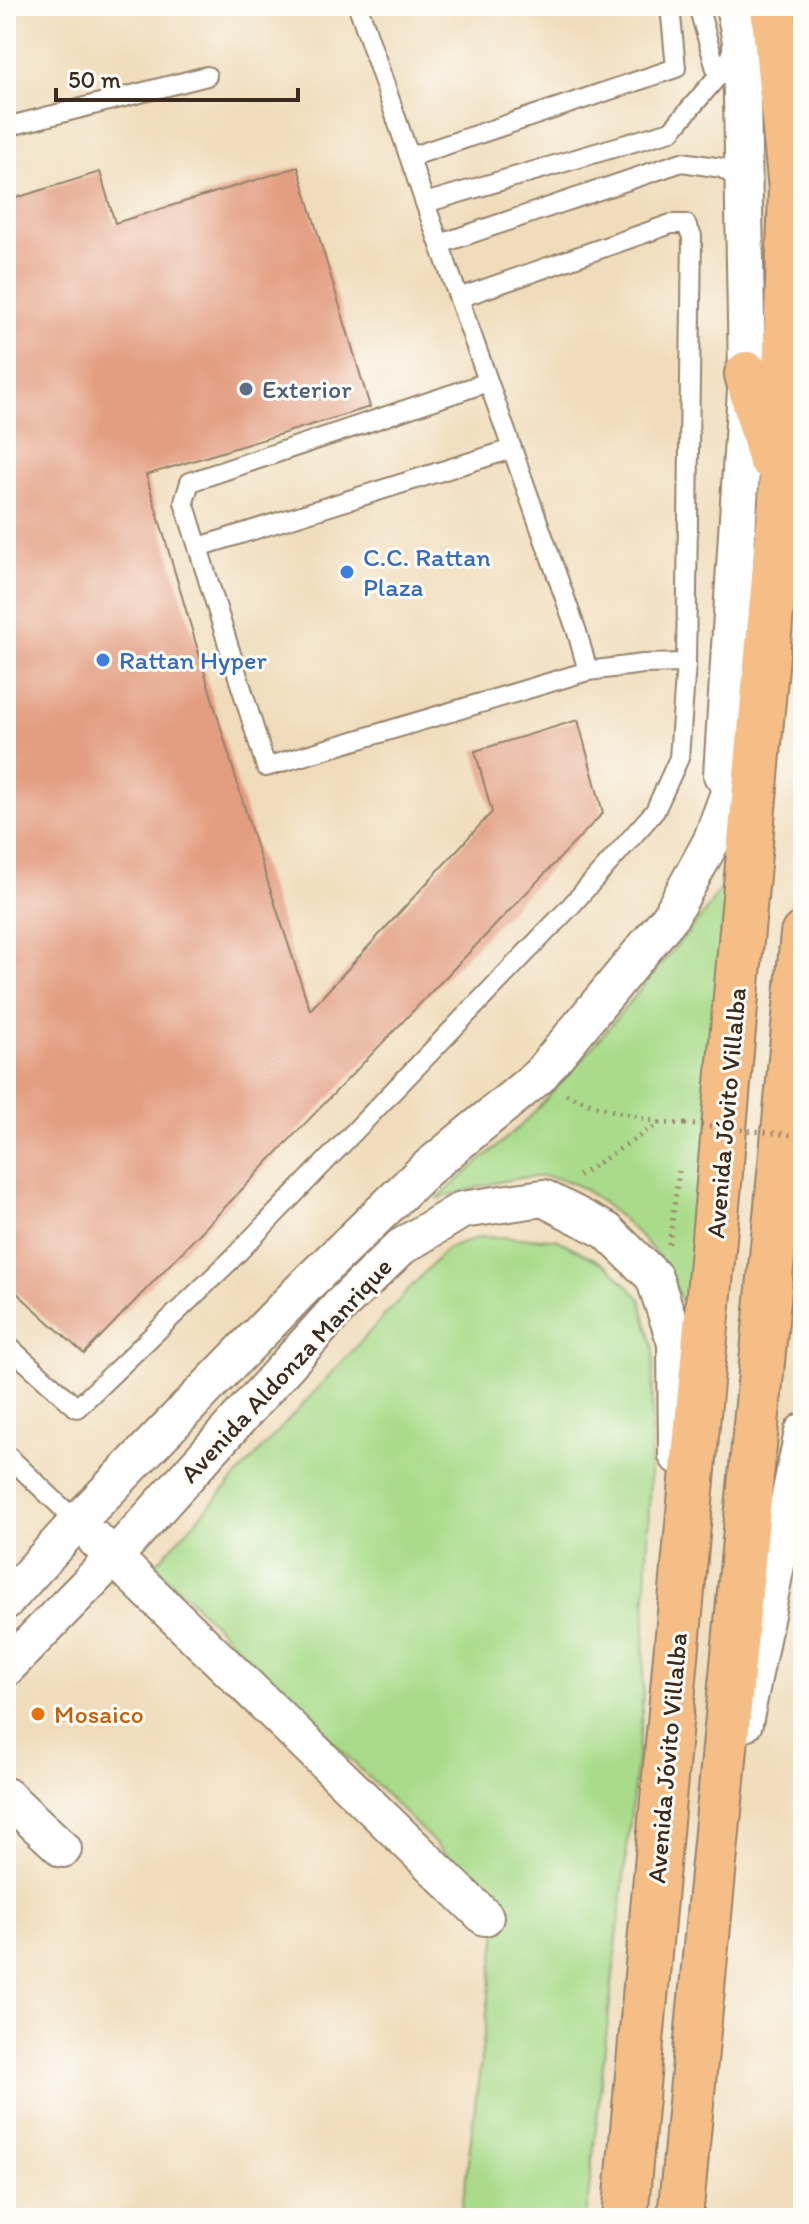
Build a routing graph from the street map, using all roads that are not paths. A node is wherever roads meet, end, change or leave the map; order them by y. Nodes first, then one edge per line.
1 (358, 6) edge
2 (670, 6) edge
3 (698, 6) edge
4 (734, 6) edge
5 (773, 6) edge
6 (741, 41) junction
7 (207, 76) dead end
8 (718, 76) junction
9 (6, 127) edge
10 (410, 157) junction
11 (745, 183) junction
12 (425, 203) junction
13 (440, 244) junction
14 (459, 298) junction
15 (747, 374) junction
16 (488, 382) junction
17 (512, 449) junction
18 (781, 501) junction
19 (199, 547) junction
20 (686, 663) junction
21 (588, 671) junction
22 (764, 696) junction
23 (711, 842) junction
24 (803, 934) edge
25 (6, 1344) edge
26 (803, 1432) edge
27 (6, 1454) edge
28 (77, 1522) junction
29 (114, 1557) junction
30 (6, 1601) edge
31 (679, 1608) junction
32 (6, 1668) edge
33 (6, 1796) edge
34 (716, 1841) junction
35 (63, 1849) dead end
36 (485, 1917) dead end
37 (625, 2218) edge
38 (680, 2218) edge

1 - 10 lane
2 - 10 lane
3 - 8 lane
4 - 6 street
5 - 18 main road, Avenida Jóvito Villalba
6 - 8 lane
6 - 11 street
7 - 9 lane
8 - 12 lane
10 - 12 lane
11 - 13 lane
11 - 15 street
12 - 13 lane
13 - 14 lane
14 - 16 lane
14 - 20 lane
15 - 18 main road
15 - 23 street
16 - 17 lane
16 - 19 lane
17 - 19 lane
17 - 21 lane
18 - 22 main road, Avenida Jóvito Villalba
19 - 21 lane
20 - 21 lane
20 - 25 lane
22 - 23 street, Avenida Aldonza Manrique
22 - 31 main road, Avenida Jóvito Villalba
23 - 28 street, Avenida Aldonza Manrique
24 - 34 main road
26 - 34 street
27 - 28 lane
28 - 29 street
28 - 30 street, Avenida Aldonza Manrique
29 - 31 street, Avenida Aldonza Manrique
29 - 32 street, Avenida Aldonza Manrique
29 - 36 street
31 - 37 main road, Avenida Jóvito Villalba
33 - 35 street
34 - 38 main road

